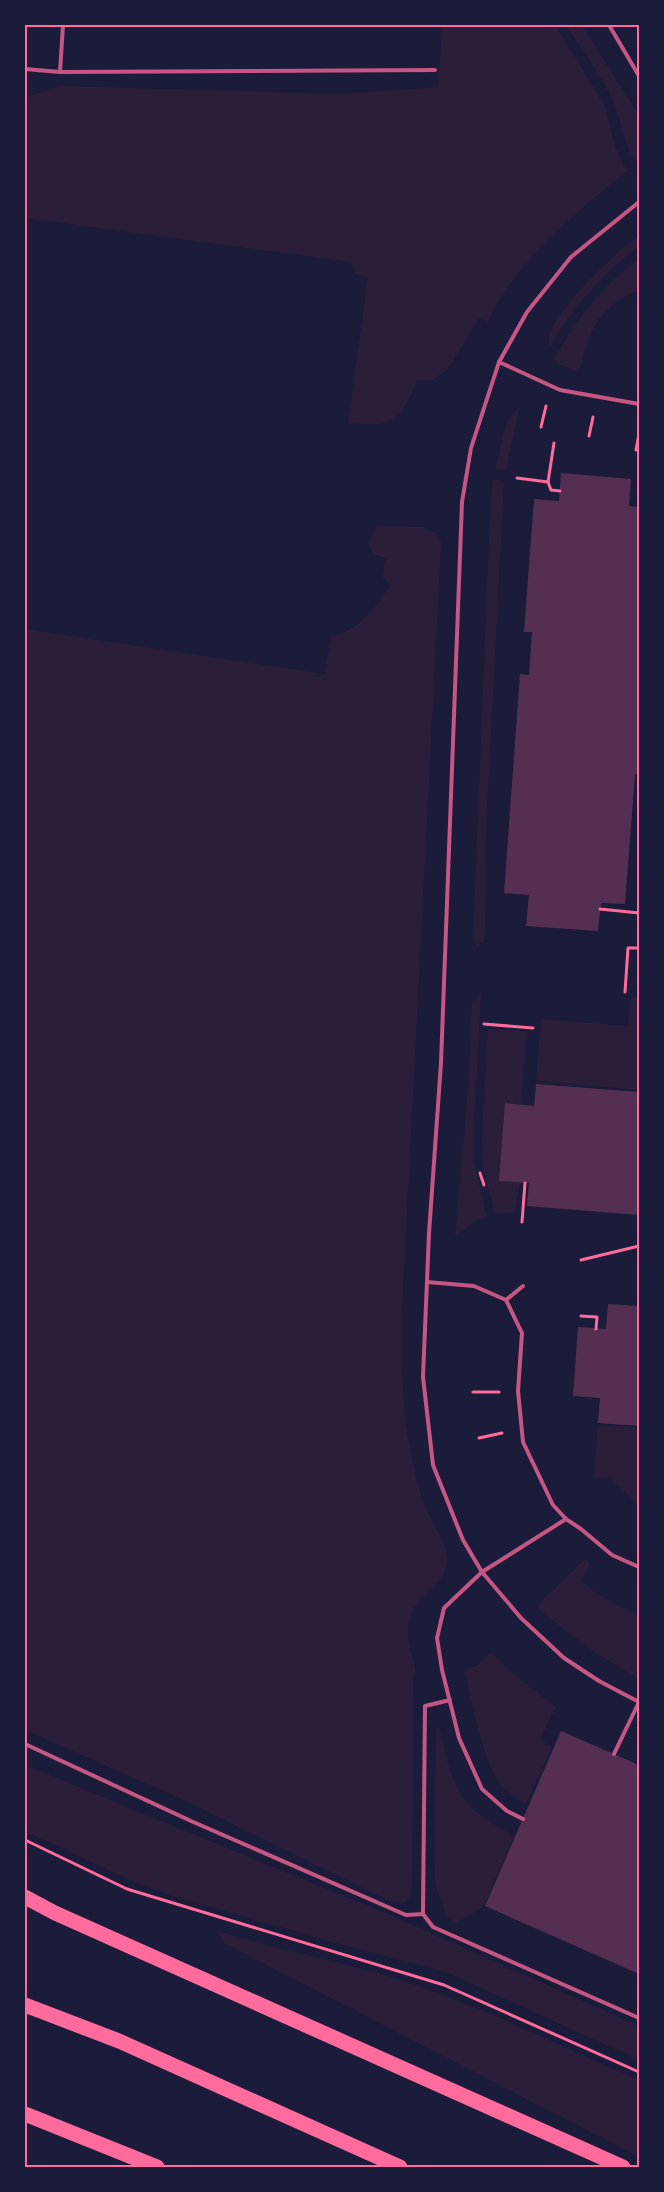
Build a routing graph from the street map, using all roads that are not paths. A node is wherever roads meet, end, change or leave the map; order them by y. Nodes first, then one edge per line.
1 (63, 25) edge
2 (609, 25) edge
3 (25, 69) edge
4 (435, 70) dead end
5 (60, 72) junction
6 (639, 76) edge
7 (639, 202) edge
8 (499, 362) junction
9 (639, 404) edge
10 (427, 1282) junction
11 (523, 1286) dead end
12 (506, 1300) junction
13 (566, 1519) junction
14 (639, 1567) edge
15 (482, 1572) junction
16 (450, 1700) junction
17 (639, 1702) edge
18 (25, 1744) edge
19 (614, 1754) dead end
20 (524, 1819) dead end
21 (25, 1897) edge
22 (423, 1914) junction
23 (25, 2005) edge
24 (639, 2018) edge
25 (25, 2114) edge
26 (157, 2167) edge
27 (400, 2167) edge
28 (623, 2167) edge

1 - 5 lane
2 - 6 lane
3 - 5 lane
4 - 5 lane
7 - 8 lane
8 - 9 lane
8 - 10 lane
10 - 12 lane
10 - 15 lane
11 - 12 lane
12 - 13 lane
13 - 14 lane
13 - 15 lane
15 - 16 lane
15 - 17 lane
16 - 20 lane
16 - 22 lane
17 - 19 lane
18 - 22 lane
21 - 28 highway
22 - 24 lane
23 - 27 highway
25 - 26 highway

